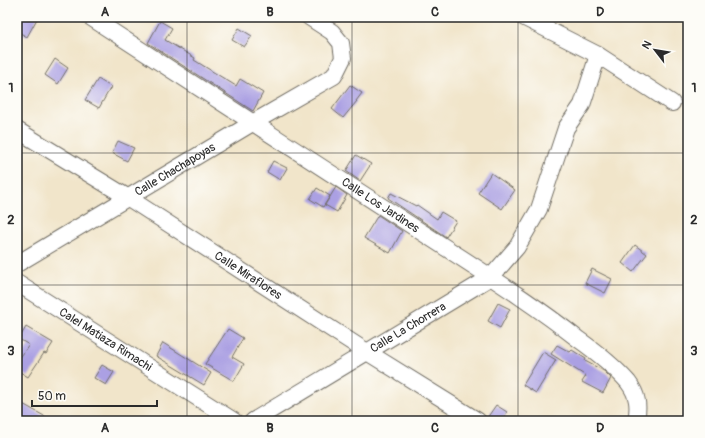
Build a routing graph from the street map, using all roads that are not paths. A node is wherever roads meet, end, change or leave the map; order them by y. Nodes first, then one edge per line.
1 (90, 17) edge
2 (309, 17) edge
3 (523, 17) edge
4 (598, 55) junction
5 (672, 103) dead end
6 (254, 122) junction
7 (17, 130) edge
8 (127, 197) junction
9 (17, 264) edge
10 (490, 277) junction
11 (17, 283) edge
12 (367, 352) junction
13 (234, 421) edge
14 (253, 421) edge
15 (478, 421) edge
16 (636, 421) edge

1 - 6 street, Calle Los Jardines
2 - 6 street, Calle Chachapoyas
3 - 4 street
4 - 5 street
4 - 10 street, Calle La Chorrera
6 - 8 street, Calle Chachapoyas
6 - 10 street, Calle Los Jardines
7 - 8 street, Calle Miraflores
8 - 9 street, Calle Chachapoyas
8 - 12 street, Calle Miraflores
10 - 12 street, Calle La Chorrera
10 - 16 street, Calle Los Jardines
11 - 13 street, Calel Matiaza Rimachi
12 - 14 street, Calle La Chorrera
12 - 15 street, Calle Miraflores

